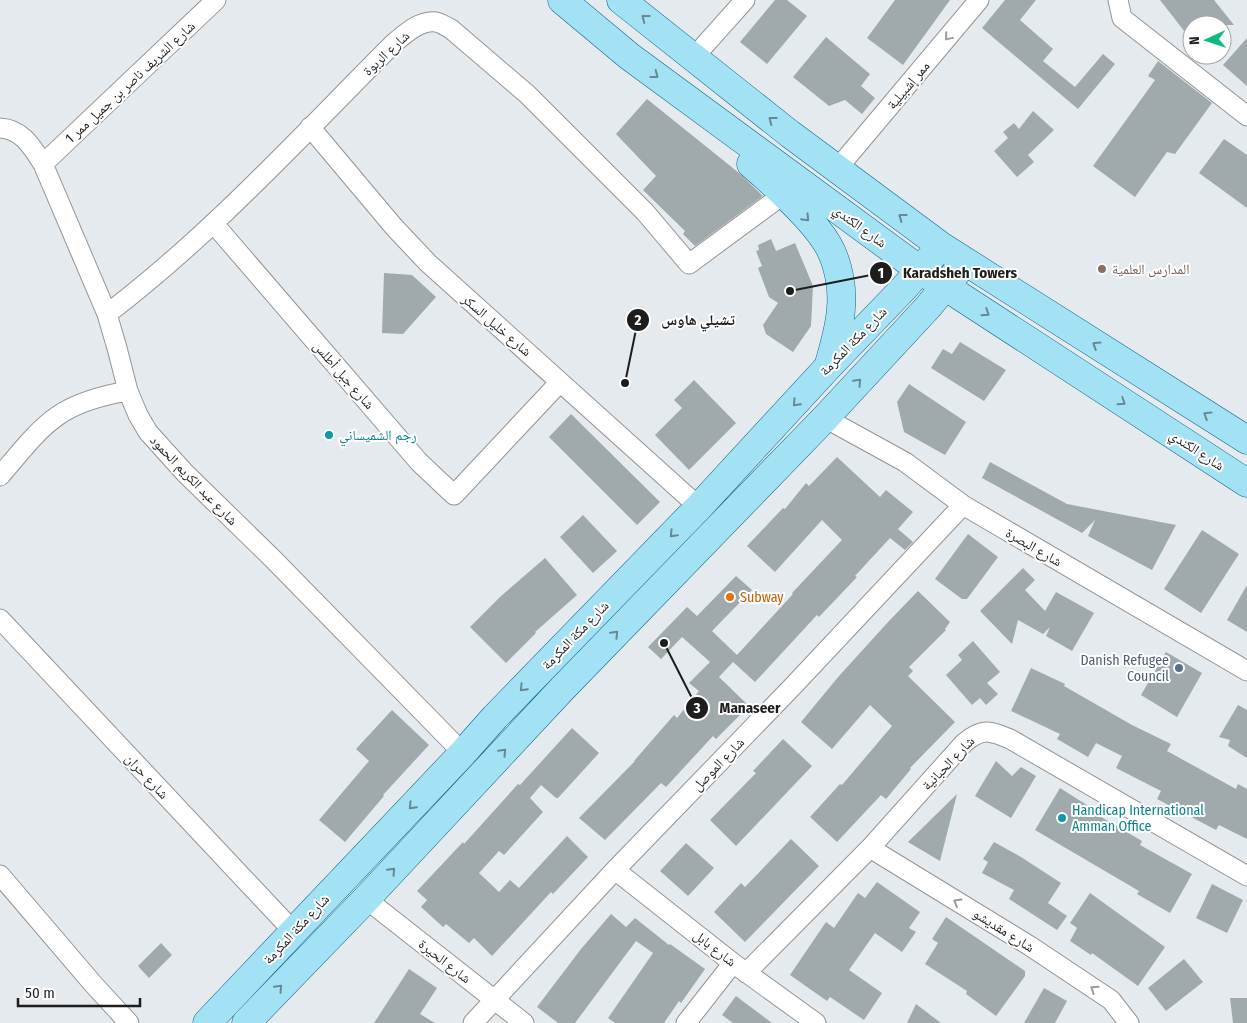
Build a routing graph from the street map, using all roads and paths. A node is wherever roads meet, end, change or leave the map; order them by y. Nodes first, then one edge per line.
1 (216, 0) edge
2 (562, 0) edge
3 (621, 0) edge
4 (745, 0) edge
5 (979, 0) edge
6 (1118, 0) edge
7 (694, 57) junction
8 (685, 98) junction
9 (1247, 116) edge
10 (310, 127) junction
11 (0, 128) edge
12 (43, 164) junction
13 (837, 169) junction
14 (784, 194) junction
15 (214, 224) junction
16 (941, 246) junction
17 (965, 262) junction
18 (920, 270) junction
19 (945, 286) junction
20 (107, 314) junction
21 (829, 366) junction
22 (560, 382) junction
23 (128, 391) junction
24 (825, 418) junction
25 (1247, 440) edge
26 (0, 476) edge
27 (1247, 483) edge
28 (963, 505) junction
29 (700, 506) junction
30 (0, 619) edge
31 (1247, 671) edge
32 (463, 753) junction
33 (870, 848) junction
34 (616, 870) junction
35 (0, 875) edge
36 (1247, 876) edge
37 (366, 899) junction
38 (294, 932) junction
39 (740, 968) junction
40 (494, 999) junction
41 (129, 1023) edge
42 (207, 1023) edge
43 (246, 1023) edge
44 (473, 1023) edge
45 (524, 1023) edge
46 (686, 1023) edge
47 (816, 1023) edge
48 (1129, 1023) edge

1 - 12 street, شارع الشريف ناصر بن جميل ممر 1
2 -> 8 main road, شارع الكندي
7 -> 3 main road
4 - 7 street
5 -> 13 street, ممر إشبيلية
6 - 9 street
13 -> 7 main road
8 - 14 main road
8 - 18 main road, شارع الكندي
10 - 14 street, شارع الربوة
10 - 15 street, شارع الربوة
10 - 22 street, شارع خليل السكر
11 - 12 street, شارع عبد الكريم الحمود
12 - 20 street, شارع عبد الكريم الحمود
16 -> 13 main road
14 -> 21 main road
15 - 20 street, شارع الربوة
15 - 22 street, شارع جبل أطلس
16 - 17 main road
16 - 18 main road, شارع مكة المكرمة
17 - 19 main road, شارع مكة المكرمة
25 -> 17 main road
18 - 19 main road, شارع الكندي
18 - 21 main road, شارع مكة المكرمة
24 -> 19 main road, شارع مكة المكرمة
19 -> 27 main road, شارع الكندي
20 - 23 street, شارع عبد الكريم الحمود
21 -> 29 main road, شارع مكة المكرمة
22 - 29 street, شارع خليل السكر
23 - 26 street
23 - 32 street, شارع عبد الكريم الحمود
24 - 28 street, شارع البصرة
37 -> 24 main road, شارع مكة المكرمة
28 - 31 street, شارع البصرة
28 - 34 street, شارع الموصل
29 -> 32 main road, شارع مكة المكرمة
30 - 38 street, شارع حران
32 -> 38 main road, شارع مكة المكرمة
33 - 36 street, شارع الحبانية
33 - 39 street, شارع الحبانية
48 -> 33 street, شارع مقديشو
34 - 39 street, شارع بابل
34 - 40 street, شارع الموصل
35 - 41 street
37 - 40 street, شارع الحيرة
43 -> 37 main road, شارع مكة المكرمة
38 - 42 main road, شارع مكة المكرمة
39 - 46 street, شارع الحبانية
39 - 47 street, شارع بابل
40 - 44 street, شارع الموصل
40 - 45 street, شارع الحيرة

